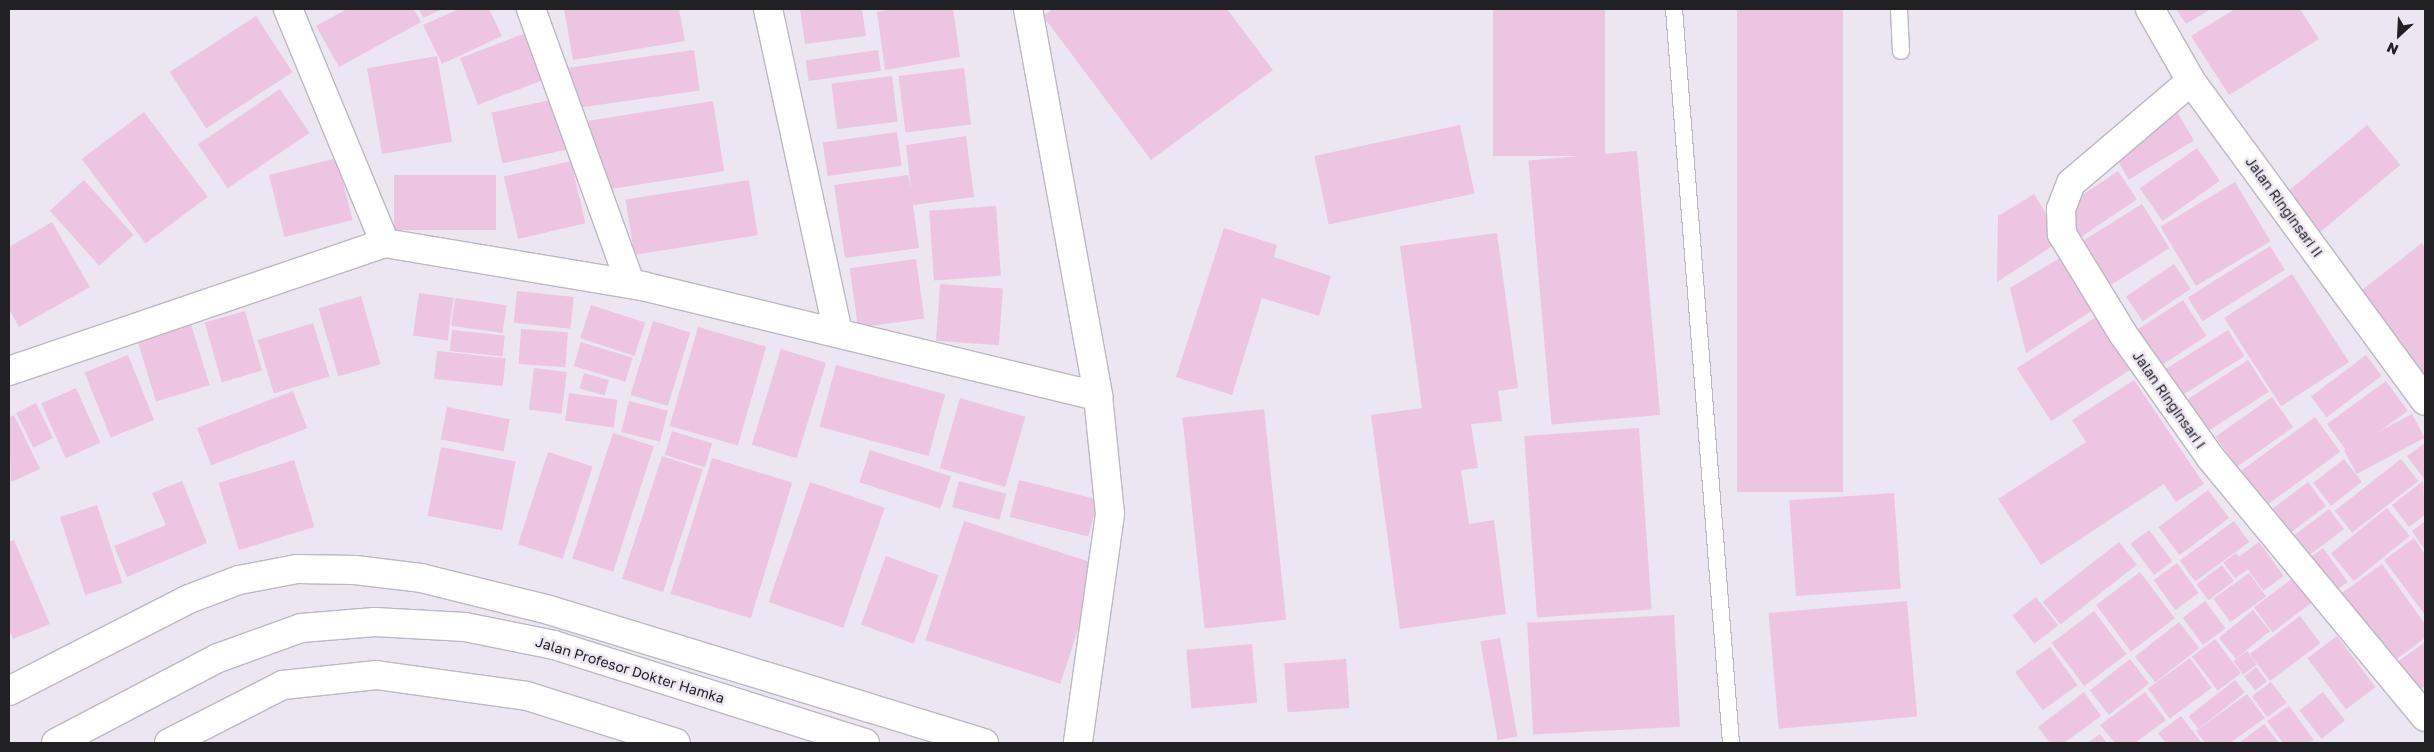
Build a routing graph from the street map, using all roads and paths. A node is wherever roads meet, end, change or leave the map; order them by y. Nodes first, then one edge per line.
1 (288, 9) edge
2 (531, 9) edge
3 (768, 9) edge
4 (1028, 9) edge
5 (1674, 9) edge
6 (1899, 9) edge
7 (2150, 9) edge
8 (1901, 51) dead end
9 (2191, 81) junction
10 (385, 243) junction
11 (630, 283) junction
12 (838, 332) junction
13 (9, 371) edge
14 (1098, 396) junction
15 (2425, 401) edge
16 (9, 691) edge
17 (2425, 717) edge
18 (56, 743) edge
19 (169, 743) edge
20 (676, 743) edge
21 (865, 743) edge
22 (984, 743) edge
23 (1078, 743) edge
24 (1731, 743) edge

1 - 10 street
2 - 11 street
3 - 12 street
4 - 14 street
5 - 24 lane
6 - 8 lane
7 - 9 street, Jalan Ringinsari II
9 - 15 street, Jalan Ringinsari II
9 - 17 street, Jalan Ringinsari I
10 - 11 street
10 - 13 street
11 - 12 street
12 - 14 street
14 - 23 street
16 - 22 street
18 - 21 street, Jalan Profesor Dokter Hamka
19 - 20 street

